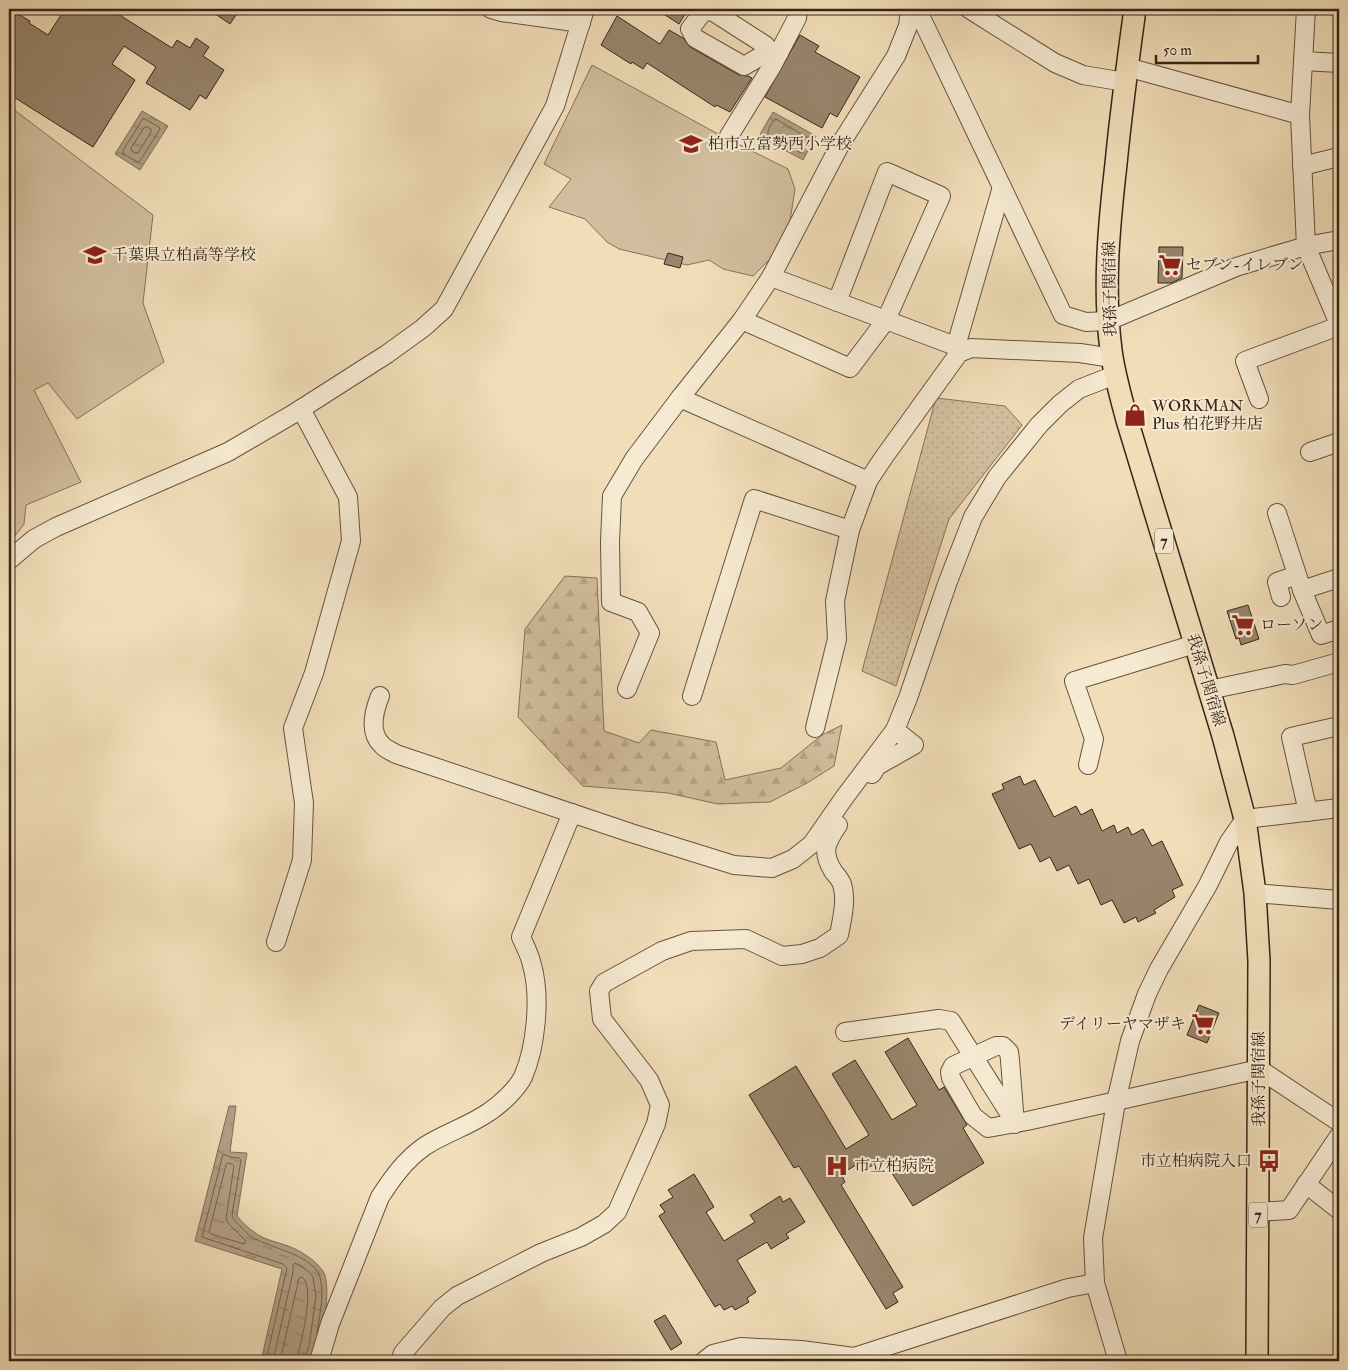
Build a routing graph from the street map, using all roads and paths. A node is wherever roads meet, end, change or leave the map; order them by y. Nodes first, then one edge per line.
1 (491, 9) edge
2 (798, 9) edge
3 (910, 9) edge
4 (917, 9) edge
5 (969, 9) edge
6 (1136, 9) edge
7 (1306, 9) edge
8 (583, 16) edge
9 (1303, 61) junction
10 (1339, 63) edge
11 (1126, 74) junction
12 (1300, 115) junction
13 (729, 136) dead end
14 (1339, 157) edge
15 (1302, 166) junction
16 (1002, 187) junction
17 (1339, 240) edge
18 (1306, 246) junction
19 (770, 277) junction
20 (837, 302) junction
21 (742, 320) junction
22 (886, 320) junction
23 (1108, 321) junction
24 (1339, 325) edge
25 (961, 348) junction
26 (1114, 366) junction
27 (680, 398) junction
28 (1259, 399) dead end
29 (301, 409) junction
30 (1339, 442) edge
31 (1310, 452) dead end
32 (868, 481) junction
33 (1277, 513) dead end
34 (850, 530) junction
35 (9, 560) edge
36 (1339, 578) edge
37 (1300, 583) junction
38 (1281, 597) dead end
39 (1339, 629) edge
40 (1195, 644) junction
41 (1339, 662) edge
42 (628, 689) dead end
43 (1209, 690) junction
44 (380, 696) dead end
45 (692, 696) dead end
46 (1339, 726) edge
47 (815, 728) dead end
48 (895, 730) junction
49 (1088, 765) dead end
50 (1339, 808) edge
51 (1308, 812) junction
52 (572, 813) junction
53 (1245, 819) junction
54 (1255, 893) junction
55 (1339, 900) edge
56 (276, 942) dead end
57 (844, 1032) dead end
58 (974, 1057) junction
59 (1259, 1069) junction
60 (1116, 1102) junction
61 (1339, 1122) edge
62 (1015, 1124) junction
63 (1339, 1136) edge
64 (1306, 1184) junction
65 (1339, 1210) edge
66 (1258, 1212) junction
67 (1094, 1283) junction
68 (855, 1359) edge
69 (319, 1361) edge
70 (400, 1361) edge
71 (704, 1361) edge
72 (1118, 1361) edge
73 (1257, 1361) edge

1 - 8 street
2 - 13 street
3 - 19 street
4 - 16 street
5 - 11 street
6 - 11 main road, 我孫子関宿線 / 7
7 - 9 street
8 - 29 street
9 - 10 street
9 - 12 street
11 - 12 street
11 - 23 main road, 我孫子関宿線 / 7
12 - 15 street
14 - 15 street
15 - 18 street
16 - 23 street
16 - 25 street
17 - 18 street
18 - 23 street
18 - 24 street
19 - 20 street
19 - 21 street
20 - 22 street
20 - 22 street
21 - 22 street
21 - 27 street
22 - 25 street
23 - 26 main road, 我孫子関宿線 / 7
24 - 28 street
25 - 26 street
25 - 32 street
26 - 40 main road, 我孫子関宿線 / 7
26 - 48 street
27 - 32 street
27 - 42 street
29 - 35 street
29 - 56 street
30 - 31 street
32 - 34 street
33 - 37 street
34 - 45 street
34 - 47 street
36 - 37 street
37 - 38 street
37 - 39 street
40 - 43 main road, 我孫子関宿線 / 7
40 - 49 street
41 - 43 street
43 - 53 main road, 我孫子関宿線 / 7
44 - 52 street
46 - 51 street
48 - 52 street
48 - 70 street
50 - 51 street
51 - 53 street
52 - 69 street
53 - 54 main road, 我孫子関宿線 / 7
53 - 60 street
54 - 55 street
54 - 59 main road, 我孫子関宿線 / 7
57 - 58 street
58 - 62 street
58 - 62 street
58 - 62 street
59 - 60 street
59 - 61 street
59 - 66 main road, 我孫子関宿線 / 7
60 - 62 street
60 - 67 street
63 - 64 street
64 - 65 street
64 - 66 street
66 - 73 main road, 我孫子関宿線 / 7
67 - 68 street
67 - 72 street
68 - 71 street

